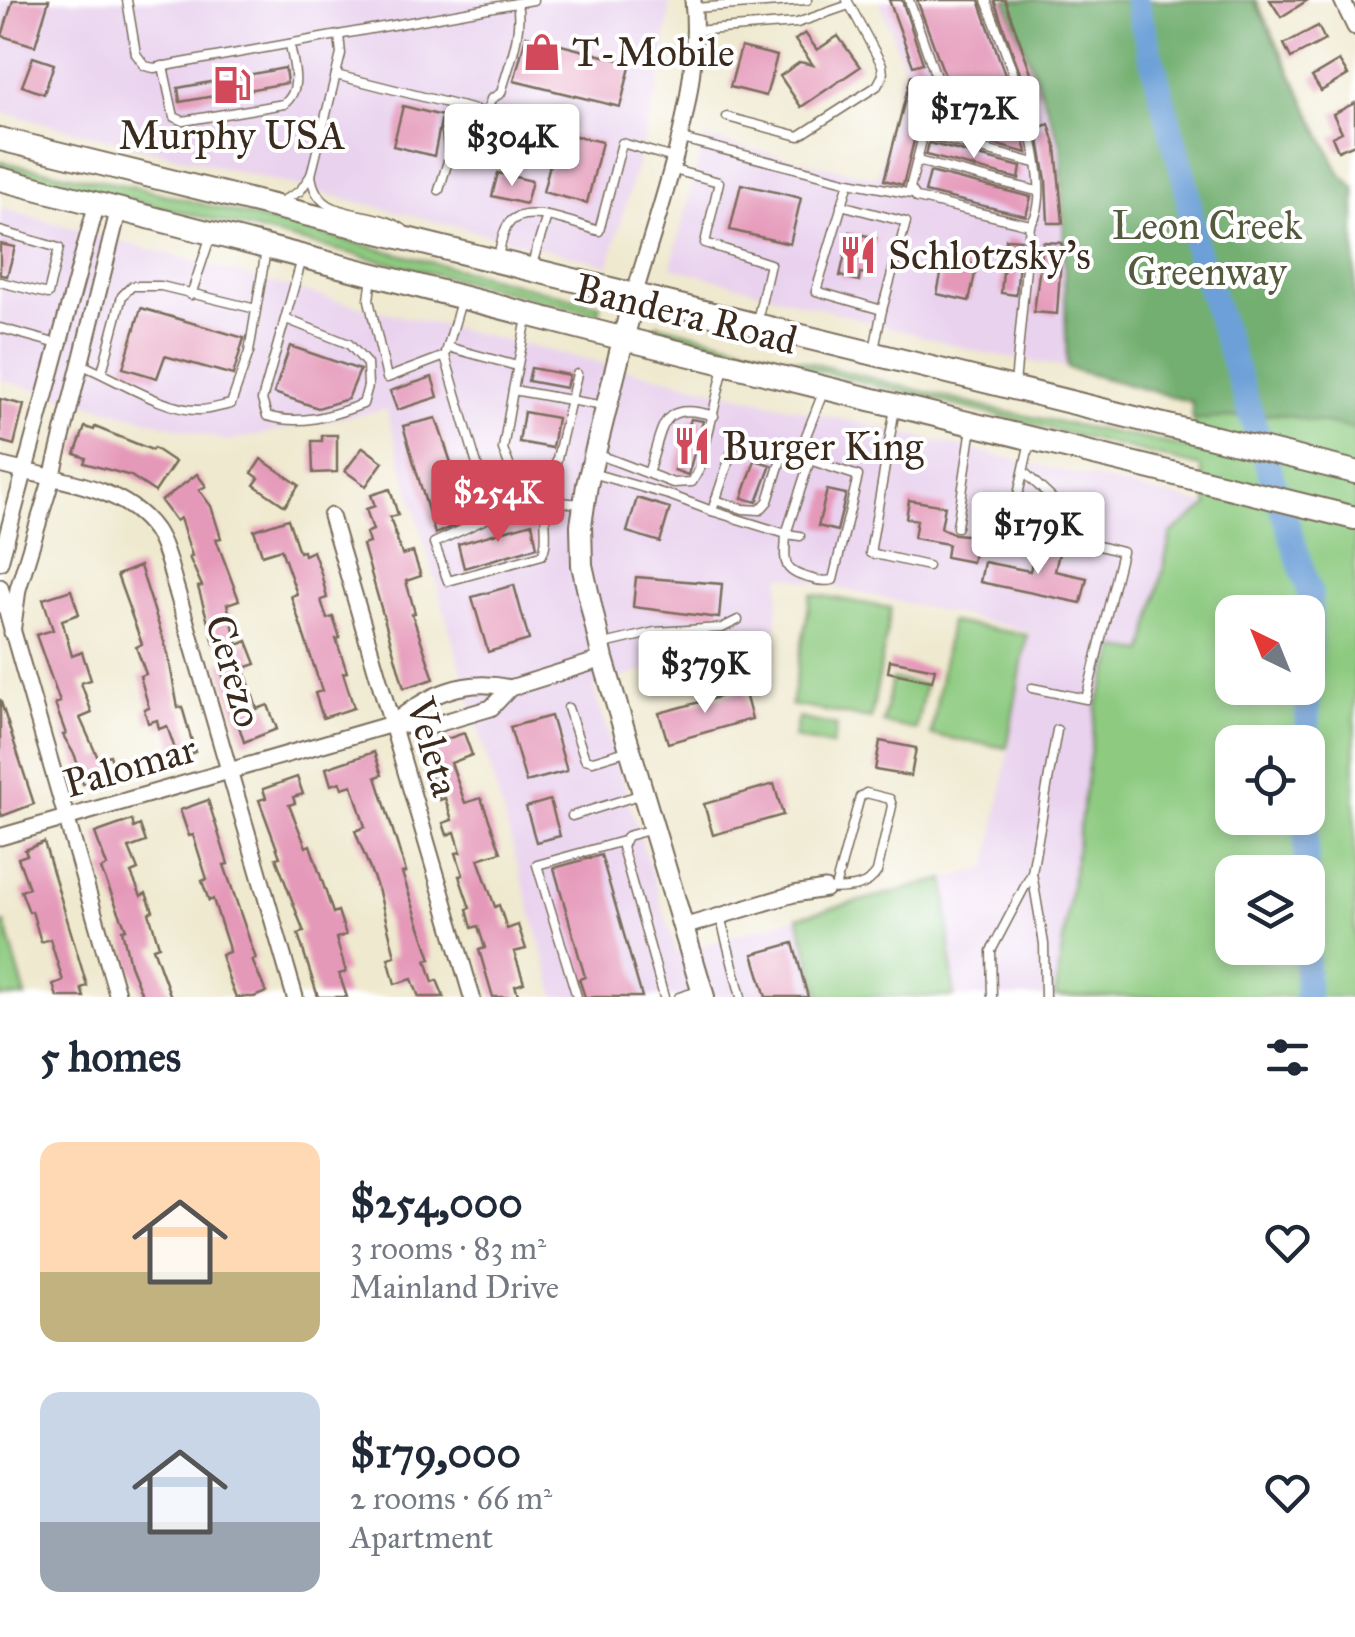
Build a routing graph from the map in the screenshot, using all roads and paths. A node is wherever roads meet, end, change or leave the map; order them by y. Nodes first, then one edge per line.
1 (127, 0) edge
2 (533, 0) edge
3 (807, 0) edge
4 (909, 0) edge
5 (986, 0) edge
6 (1342, 0) edge
7 (848, 2) edge
8 (517, 3) junction
9 (693, 4) edge
10 (1355, 27) edge
11 (694, 31) junction
12 (339, 35) junction
13 (290, 44) junction
14 (163, 66) junction
15 (336, 75) junction
16 (462, 107) junction
17 (932, 108) junction
18 (727, 117) dead end
19 (455, 122) dead end
20 (1031, 132) junction
21 (924, 134) junction
22 (678, 138) junction
23 (0, 139) edge
24 (449, 158) junction
25 (917, 161) junction
26 (671, 163) junction
27 (1035, 163) junction
28 (312, 175) junction
29 (0, 179) edge
30 (849, 182) junction
31 (439, 190) dead end
32 (1037, 190) junction
33 (912, 194) junction
34 (108, 205) junction
35 (841, 205) junction
36 (272, 206) junction
37 (547, 216) junction
38 (1030, 226) junction
39 (0, 232) edge
40 (212, 232) junction
41 (426, 244) junction
42 (267, 245) junction
43 (304, 254) junction
44 (496, 262) junction
45 (530, 270) junction
46 (372, 272) junction
47 (0, 282) edge
48 (192, 295) junction
49 (462, 296) junction
50 (634, 296) junction
51 (256, 309) junction
52 (882, 310) junction
53 (528, 314) junction
54 (286, 319) junction
55 (756, 326) junction
56 (0, 328) edge
57 (624, 338) junction
58 (59, 351) junction
59 (446, 352) junction
60 (874, 354) junction
61 (725, 363) junction
62 (80, 364) junction
63 (517, 366) junction
64 (102, 372) junction
65 (577, 374) dead end
66 (825, 387) junction
67 (1014, 388) junction
68 (513, 390) junction
69 (572, 402) junction
70 (896, 404) junction
71 (606, 407) junction
72 (41, 415) junction
73 (714, 416) junction
74 (973, 422) junction
75 (65, 423) junction
76 (1031, 437) junction
77 (784, 453) junction
78 (798, 456) junction
79 (810, 460) junction
80 (592, 463) junction
81 (0, 465) edge
82 (1024, 472) junction
83 (1355, 472) edge
84 (26, 473) junction
85 (648, 473) junction
86 (51, 478) junction
87 (715, 500) junction
88 (547, 501) junction
89 (524, 504) junction
90 (584, 504) junction
91 (712, 511) junction
92 (331, 516) dead end
93 (492, 516) junction
94 (1355, 518) edge
95 (957, 527) dead end
96 (786, 534) junction
97 (800, 536) dead end
98 (1006, 548) dead end
99 (0, 562) edge
100 (928, 566) dead end
101 (0, 587) edge
102 (738, 620) dead end
103 (12, 633) junction
104 (601, 652) junction
105 (510, 688) junction
106 (1032, 688) dead end
107 (439, 695) junction
108 (568, 708) dead end
109 (448, 721) junction
110 (392, 724) junction
111 (1057, 730) dead end
112 (630, 750) junction
113 (228, 771) junction
114 (644, 794) junction
115 (572, 816) dead end
116 (66, 818) junction
117 (654, 829) junction
118 (0, 837) edge
119 (622, 841) junction
120 (1032, 873) junction
121 (830, 888) junction
122 (720, 916) junction
123 (683, 927) junction
124 (703, 993) edge
125 (118, 997) edge
126 (294, 997) edge
127 (472, 997) edge
128 (577, 997) edge
129 (664, 997) edge
130 (679, 997) edge
131 (741, 997) edge
132 (992, 997) edge
133 (1045, 997) edge

1 - 14 lane
2 - 8 lane
3 - 9 lane
4 - 17 lane
5 - 20 lane
6 - 10 street
7 - 11 lane
7 - 18 lane
8 - 12 lane
8 - 16 lane
9 - 11 street
11 - 22 street
12 - 13 lane
12 - 15 lane
13 - 14 lane
13 - 14 lane
15 - 16 lane
15 - 28 lane
16 - 19 lane
16 - 24 lane
17 - 20 lane
17 - 21 lane
20 - 27 lane
21 - 25 lane
21 - 27 lane
22 - 26 street
22 - 30 lane
23 - 36 main road, Bandera Road
24 - 24 lane
24 - 31 lane
25 - 32 lane
25 - 33 lane
26 - 37 lane
26 - 50 street
26 - 55 lane
27 - 32 lane
28 - 36 lane
28 - 41 lane
29 - 34 main road, Bandera Road
30 - 33 lane
30 - 35 lane
32 - 38 lane
33 - 38 lane
34 - 40 main road, Bandera Road
34 - 58 street
34 - 62 street
35 - 52 lane
35 - 52 lane
36 - 41 main road, Bandera Road
37 - 44 lane
37 - 45 lane
38 - 67 lane
39 - 47 lane
40 - 42 main road, Bandera Road
40 - 48 lane
41 - 44 main road, Bandera Road
42 - 43 main road, Bandera Road
42 - 51 lane
43 - 46 main road, Bandera Road
43 - 54 lane
44 - 45 main road, Bandera Road
45 - 50 main road, Bandera Road
46 - 49 main road, Bandera Road
46 - 59 lane
48 - 51 lane
48 - 64 lane
49 - 53 main road, Bandera Road
49 - 59 lane
50 - 55 main road, Bandera Road
50 - 57 main road
51 - 64 lane
52 - 60 lane
53 - 57 main road, Bandera Road
53 - 63 lane
54 - 54 lane
55 - 60 main road, Bandera Road
56 - 58 lane
57 - 61 main road, Bandera Road
57 - 71 main road
58 - 62 street
58 - 72 street
59 - 63 lane
59 - 93 lane
60 - 67 main road, Bandera Road
61 - 66 main road, Bandera Road
61 - 73 lane
62 - 64 lane
62 - 75 street
63 - 68 lane
65 - 69 lane
66 - 70 main road, Bandera Road
66 - 78 lane
67 - 83 main road, Bandera Road
68 - 69 lane
68 - 89 lane
69 - 71 lane
69 - 88 lane
70 - 74 main road, Bandera Road
70 - 100 lane
71 - 80 main road
72 - 75 street
72 - 84 street
73 - 85 lane
73 - 85 lane
74 - 76 main road, Bandera Road
74 - 95 lane
75 - 86 street
76 - 82 lane
76 - 94 main road, Bandera Road
77 - 78 lane
77 - 87 lane
77 - 87 lane
78 - 79 lane
79 - 96 lane
79 - 96 lane
80 - 85 lane
80 - 90 main road
80 - 91 lane
81 - 84 street, Cerezo
82 - 98 lane
82 - 106 lane
84 - 86 street, Cerezo
84 - 99 street
86 - 103 street
86 - 113 street, Cerezo
87 - 91 lane
88 - 89 lane
88 - 90 lane
88 - 93 lane
89 - 93 lane
90 - 104 main road
91 - 96 lane
92 - 110 street, Veleta
96 - 97 lane
101 - 103 street
102 - 104 lane
103 - 116 street
104 - 105 street, Palomar
104 - 112 main road
105 - 107 street, Palomar
105 - 109 street, Palomar
107 - 109 street
107 - 110 street, Palomar
108 - 112 lane
109 - 110 street, Palomar
110 - 113 street, Palomar
110 - 127 street, Veleta
111 - 120 lane
112 - 114 main road
113 - 116 street, Palomar
113 - 126 street, Cerezo
114 - 115 lane
114 - 117 main road
116 - 118 street, Palomar
116 - 125 street
117 - 119 lane
117 - 123 main road
119 - 128 lane
119 - 129 lane
120 - 132 lane
120 - 133 lane
121 - 121 lane
121 - 122 street
122 - 123 street
122 - 131 lane
123 - 124 main road
124 - 130 lane

